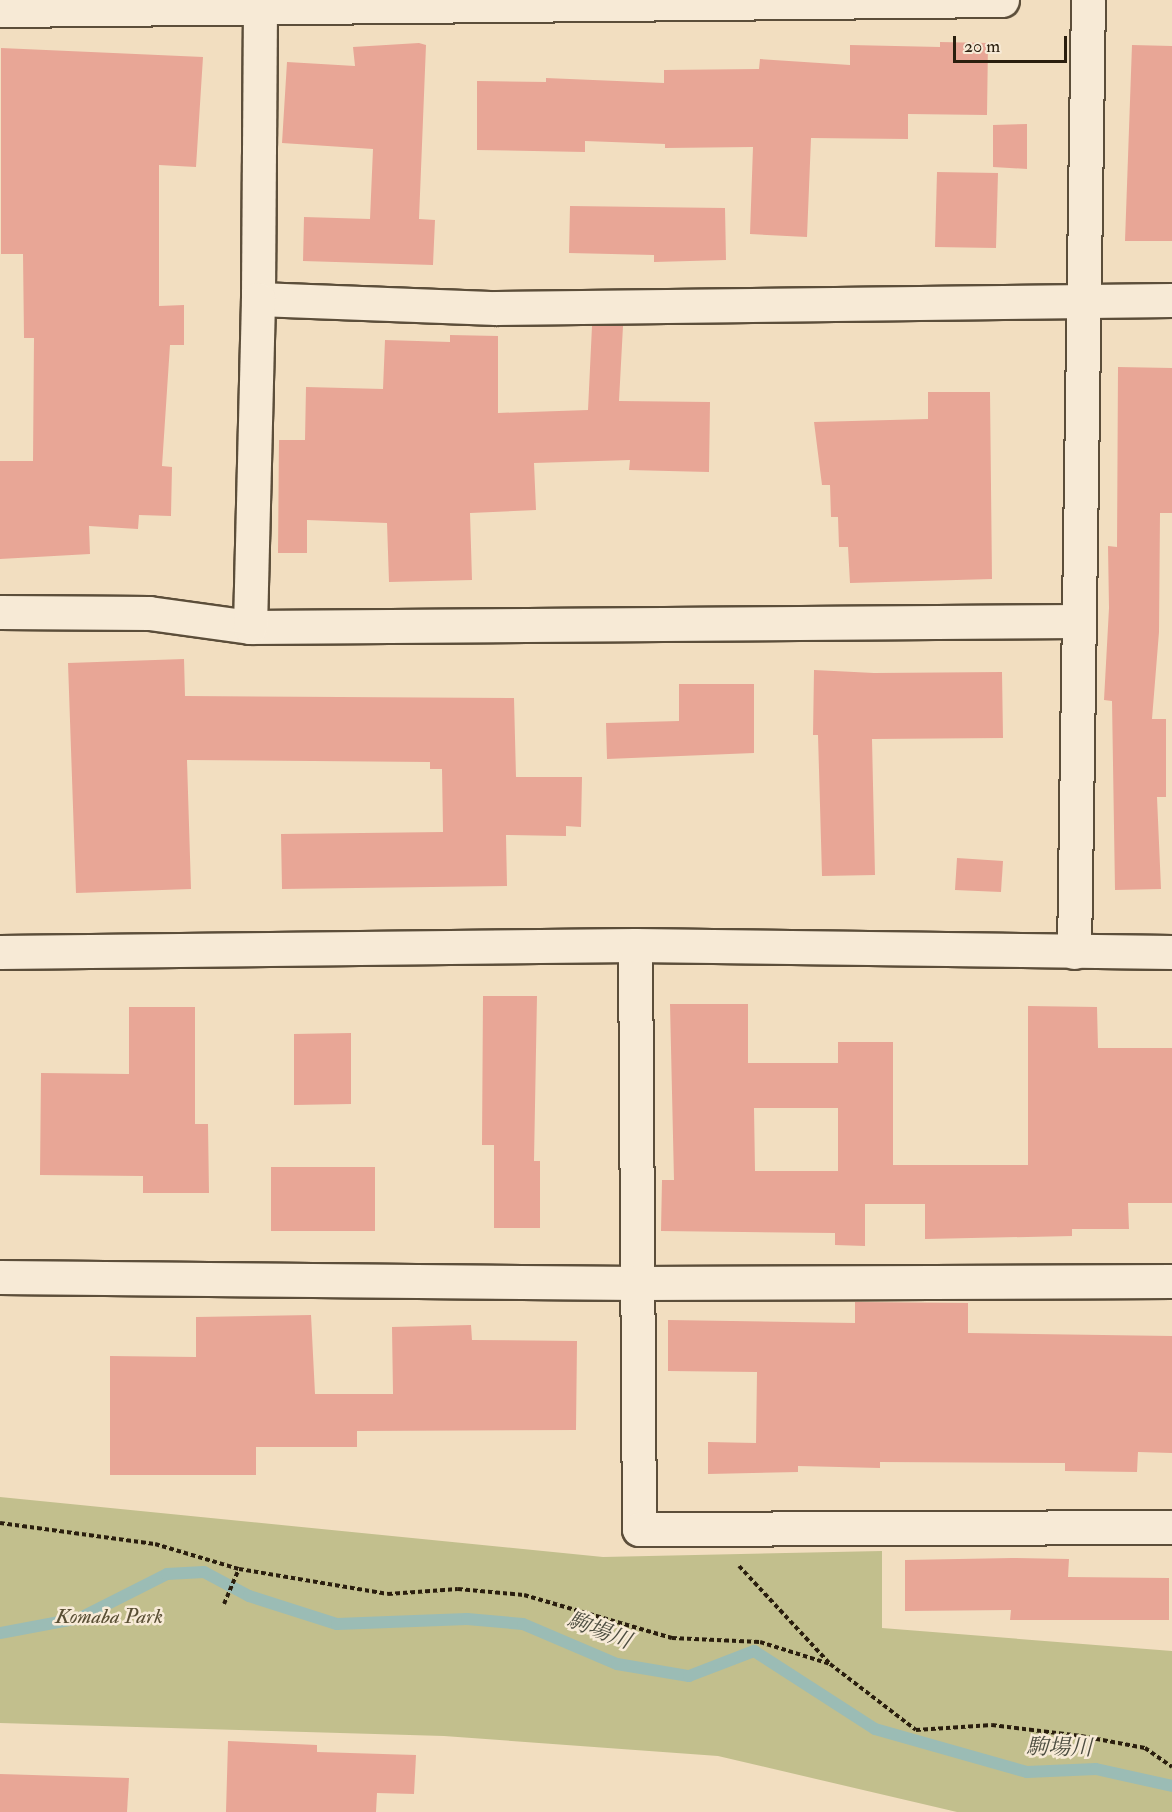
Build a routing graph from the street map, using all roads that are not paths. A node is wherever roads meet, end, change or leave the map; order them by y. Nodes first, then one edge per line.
1 (1002, 0) edge
2 (1088, 0) edge
3 (260, 7) junction
4 (0, 10) edge
5 (258, 299) junction
6 (1082, 299) junction
7 (1172, 300) edge
8 (0, 612) edge
9 (1078, 621) junction
10 (250, 627) junction
11 (635, 945) junction
12 (1074, 951) junction
13 (0, 952) edge
14 (1172, 952) edge
15 (0, 1277) edge
16 (1172, 1281) edge
17 (638, 1283) junction
18 (1172, 1527) edge

1 - 3 street
2 - 6 street
3 - 4 street
3 - 5 street
5 - 6 street
5 - 10 street
6 - 7 street
6 - 9 street
8 - 10 street
9 - 10 street
9 - 12 street
11 - 12 street
11 - 13 street
11 - 17 street
12 - 14 street
15 - 17 street
16 - 17 street
17 - 18 street

